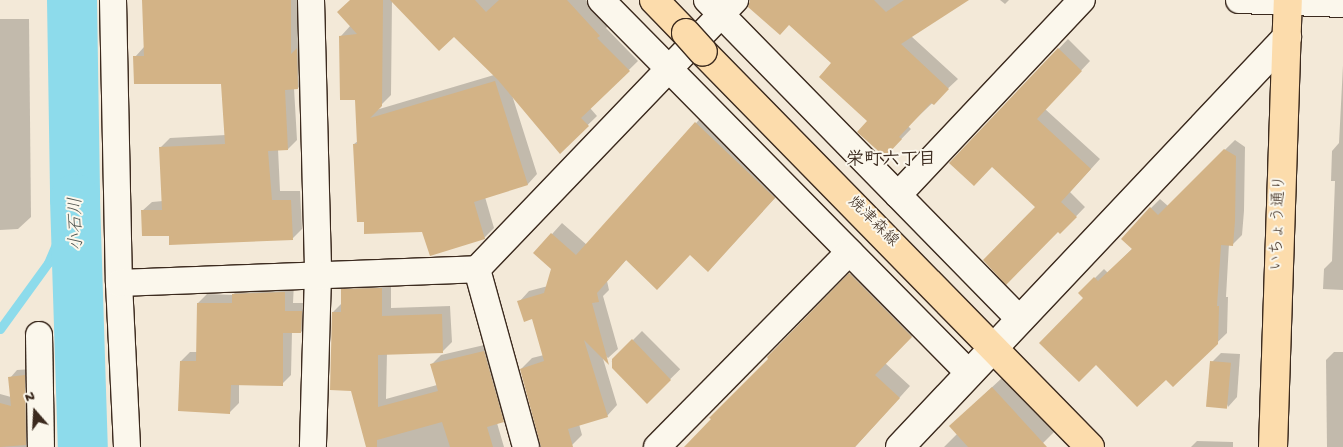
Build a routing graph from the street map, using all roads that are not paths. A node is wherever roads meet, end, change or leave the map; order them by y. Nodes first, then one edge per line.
1 (113, 0) edge
2 (311, 0) edge
3 (601, 0) edge
4 (654, 0) edge
5 (1082, 0) edge
6 (1239, 0) edge
7 (1288, 1) edge
8 (1343, 4) edge
9 (721, 5) edge
10 (1287, 37) junction
11 (668, 70) junction
12 (898, 195) junction
13 (849, 252) junction
14 (477, 269) junction
15 (318, 275) junction
16 (119, 283) junction
17 (1020, 320) junction
18 (39, 335) dead end
19 (994, 348) junction
20 (970, 373) junction
21 (41, 447) edge
22 (127, 447) edge
23 (313, 447) edge
24 (526, 447) edge
25 (658, 447) edge
26 (900, 447) edge
27 (1090, 447) edge
28 (1273, 447) edge

1 - 16 street
2 - 15 street
3 - 11 street
4 - 19 main road, 焼津森線
5 - 12 street
6 - 7 street
7 - 8 street
7 - 10 main road, いちょう通り
9 - 11 street
9 - 12 street
10 - 17 street
10 - 28 main road, いちょう通り
11 - 13 street
11 - 14 street
12 - 17 street
13 - 20 street
13 - 25 street
14 - 15 street
14 - 24 street
15 - 16 street
15 - 23 street
16 - 22 street
17 - 19 street
18 - 21 street
19 - 20 street
19 - 27 main road, 焼津森線
20 - 26 street

